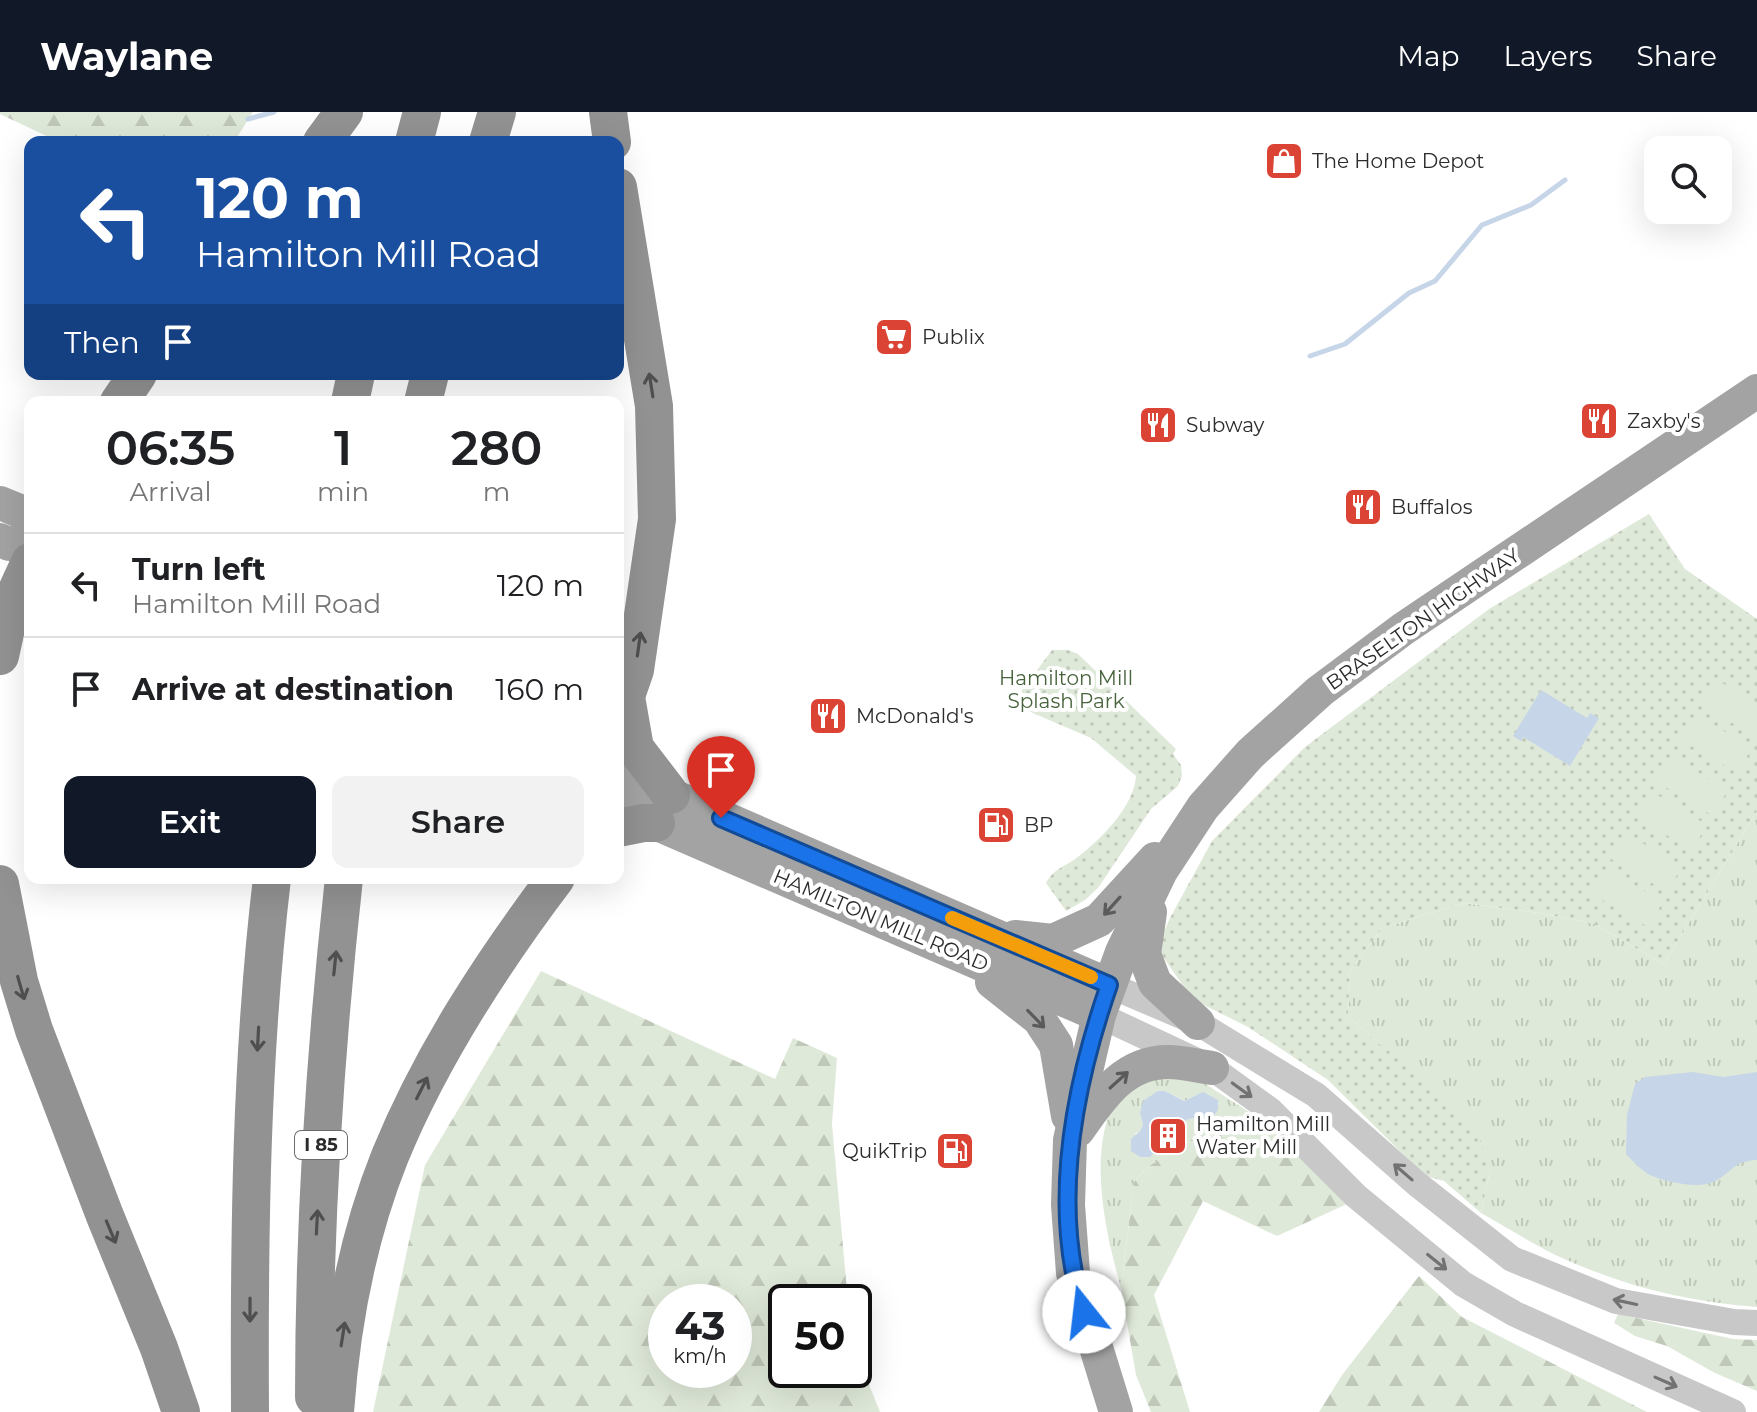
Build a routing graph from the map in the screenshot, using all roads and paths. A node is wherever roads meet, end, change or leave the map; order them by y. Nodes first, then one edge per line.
1 (344, 112) edge
2 (422, 112) edge
3 (497, 112) edge
4 (608, 112) edge
5 (326, 136) edge
6 (416, 136) edge
7 (490, 136) edge
8 (611, 136) edge
9 (624, 224) edge
10 (1757, 391) edge
11 (0, 503) edge
12 (24, 515) edge
13 (0, 540) edge
14 (24, 542) edge
15 (24, 575) edge
16 (0, 656) edge
17 (624, 702) edge
18 (624, 714) edge
19 (624, 779) edge
20 (624, 807) edge
21 (1203, 807) junction
22 (663, 809) junction
23 (624, 827) edge
24 (0, 884) edge
25 (271, 884) edge
26 (343, 884) edge
27 (552, 884) edge
28 (1152, 888) junction
29 (991, 934) junction
30 (954, 952) junction
31 (1104, 1000) junction
32 (1198, 1023) junction
33 (1212, 1068) junction
34 (1070, 1140) junction
35 (1757, 1323) edge
36 (181, 1412) edge
37 (250, 1412) edge
38 (314, 1412) edge
39 (335, 1412) edge
40 (1116, 1412) edge
41 (1733, 1412) edge

1 - 5 highway
2 - 6 highway
3 - 7 highway
4 - 8 highway
17 -> 9 highway
10 - 21 main road, BRASELTON HIGHWAY
11 - 12 main road
13 - 14 main road
15 - 16 highway
18 - 22 highway
19 - 22 main road, HAMILTON MILL ROAD
20 - 22 main road, HAMILTON MILL ROAD
21 - 28 main road, BRASELTON HIGHWAY
21 -> 29 main road
22 - 23 highway
22 - 29 main road, HAMILTON MILL ROAD
22 - 30 main road, HAMILTON MILL ROAD
24 -> 36 highway
25 -> 37 highway
38 -> 26 highway, I 85
39 -> 27 highway
28 - 31 main road, BRASELTON HIGHWAY
28 - 32 main road
29 - 31 main road, HAMILTON MILL ROAD
30 - 31 main road, HAMILTON MILL ROAD
30 -> 34 main road
31 - 32 street
31 - 33 street
31 - 34 main road, BRASELTON HIGHWAY
35 -> 32 street
34 -> 33 main road
33 -> 41 street
34 - 40 main road, BRASELTON HIGHWAY

